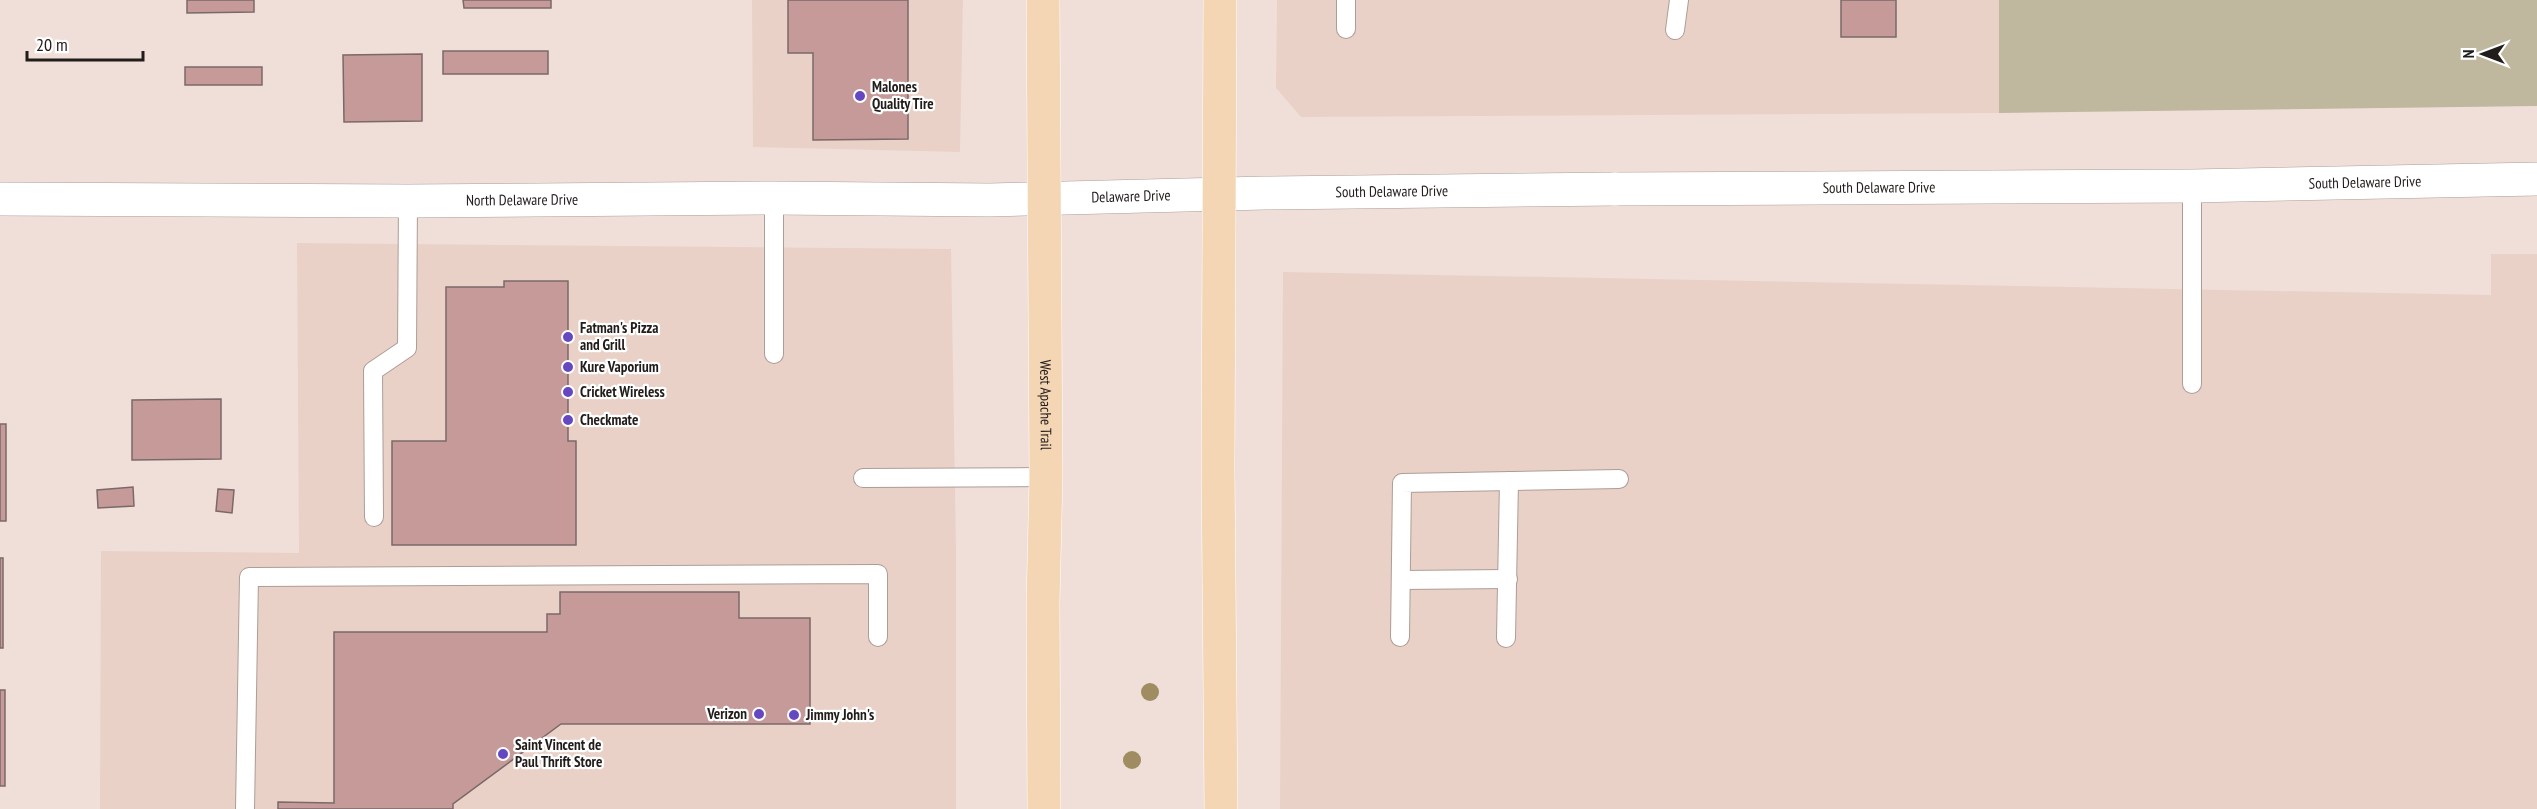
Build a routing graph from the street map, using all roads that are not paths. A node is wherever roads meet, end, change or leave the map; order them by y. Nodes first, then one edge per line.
1 (1043, 0) edge
2 (1220, 0) edge
3 (1346, 0) edge
4 (1679, 0) edge
5 (1346, 29) dead end
6 (1675, 30) dead end
7 (2537, 179) edge
8 (2192, 186) junction
9 (1220, 194) junction
10 (774, 198) junction
11 (1043, 198) junction
12 (0, 199) edge
13 (408, 201) junction
14 (774, 354) dead end
15 (2192, 384) dead end
16 (1046, 477) junction
17 (863, 478) dead end
18 (1619, 479) dead end
19 (1509, 481) junction
20 (374, 518) dead end
21 (1508, 579) junction
22 (1401, 580) junction
23 (878, 637) dead end
24 (1400, 637) dead end
25 (1506, 638) dead end
26 (245, 809) edge
27 (1044, 809) edge
28 (1221, 809) edge

1 - 11 main road, West Apache Trail
2 - 9 main road
3 - 5 lane
4 - 6 lane
7 - 8 street, South Delaware Drive
8 - 9 street, South Delaware Drive
8 - 15 lane
9 - 11 street, Delaware Drive
9 - 28 main road
10 - 11 street, North Delaware Drive
10 - 13 street, North Delaware Drive
10 - 14 lane
11 - 16 main road, West Apache Trail
12 - 13 street, North Delaware Drive
13 - 20 lane
16 - 17 lane
16 - 27 main road, West Apache Trail
18 - 19 lane
19 - 21 lane
19 - 22 lane
21 - 22 lane
21 - 25 lane
22 - 24 lane
23 - 26 lane

